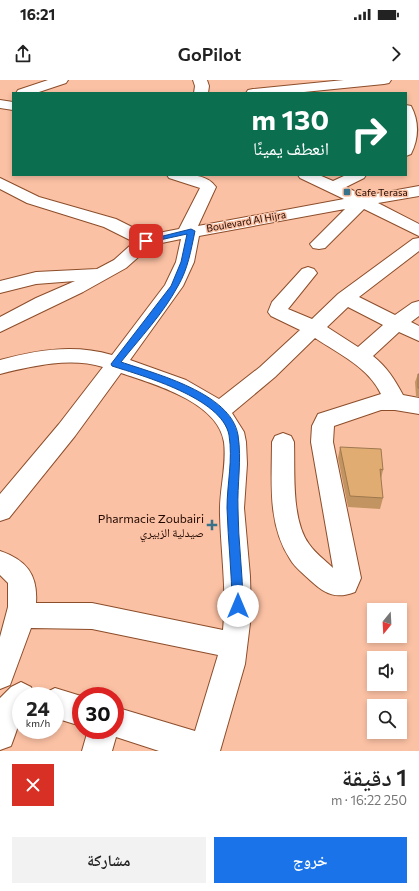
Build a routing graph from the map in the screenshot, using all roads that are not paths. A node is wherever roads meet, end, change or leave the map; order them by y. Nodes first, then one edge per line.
1 (36, 80) edge
2 (61, 80) edge
3 (200, 80) edge
4 (385, 83) edge
5 (349, 88) edge
6 (306, 90) edge
7 (24, 92) edge
8 (26, 92) edge
9 (200, 92) edge
10 (271, 92) edge
11 (407, 110) edge
12 (407, 148) edge
13 (407, 152) edge
14 (419, 160) edge
15 (182, 176) edge
16 (310, 176) edge
17 (354, 176) edge
18 (197, 178) edge
19 (332, 182) edge
20 (5, 183) edge
21 (419, 191) edge
22 (362, 200) junction
23 (189, 231) junction
24 (419, 232) edge
25 (146, 241) junction
26 (419, 243) edge
27 (319, 244) dead end
28 (308, 273) dead end
29 (104, 274) junction
30 (0, 287) edge
31 (345, 298) junction
32 (419, 307) edge
33 (397, 323) junction
34 (0, 325) edge
35 (314, 328) junction
36 (419, 334) edge
37 (360, 357) junction
38 (115, 364) junction
39 (0, 367) edge
40 (395, 402) junction
41 (419, 406) edge
42 (219, 411) junction
43 (283, 442) dead end
44 (0, 511) edge
45 (0, 562) edge
46 (20, 615) junction
47 (234, 645) junction
48 (0, 675) edge
49 (12, 710) edge
50 (124, 725) edge
51 (0, 735) edge
52 (100, 739) edge
53 (204, 750) edge
54 (97, 751) edge

1 - 7 street
2 - 8 street
3 - 9 street
4 - 5 street
5 - 6 street
6 - 10 street
11 - 12 street
13 - 14 street
15 - 18 street
16 - 19 street
17 - 19 street
18 - 23 street
19 - 22 street
20 - 25 street
21 - 22 street, Boulevard Al Hijra
22 - 23 street, Boulevard Al Hijra
22 - 24 street
22 - 27 street
23 - 25 street, Boulevard Al Hijra
23 - 38 street
25 - 29 street, Boulevard Al Hijra
26 - 31 street
28 - 35 street
29 - 30 street
29 - 34 street, Boulevard Al Hijra
31 - 33 street
31 - 35 street
32 - 33 street
33 - 36 street
33 - 37 street
35 - 37 street
35 - 42 street
37 - 40 street
38 - 39 street
38 - 42 street
38 - 44 street
40 - 41 street
40 - 43 street
42 - 47 street
45 - 46 street
46 - 47 street
46 - 48 street
47 - 53 street
49 - 51 street
50 - 53 street
52 - 54 street

